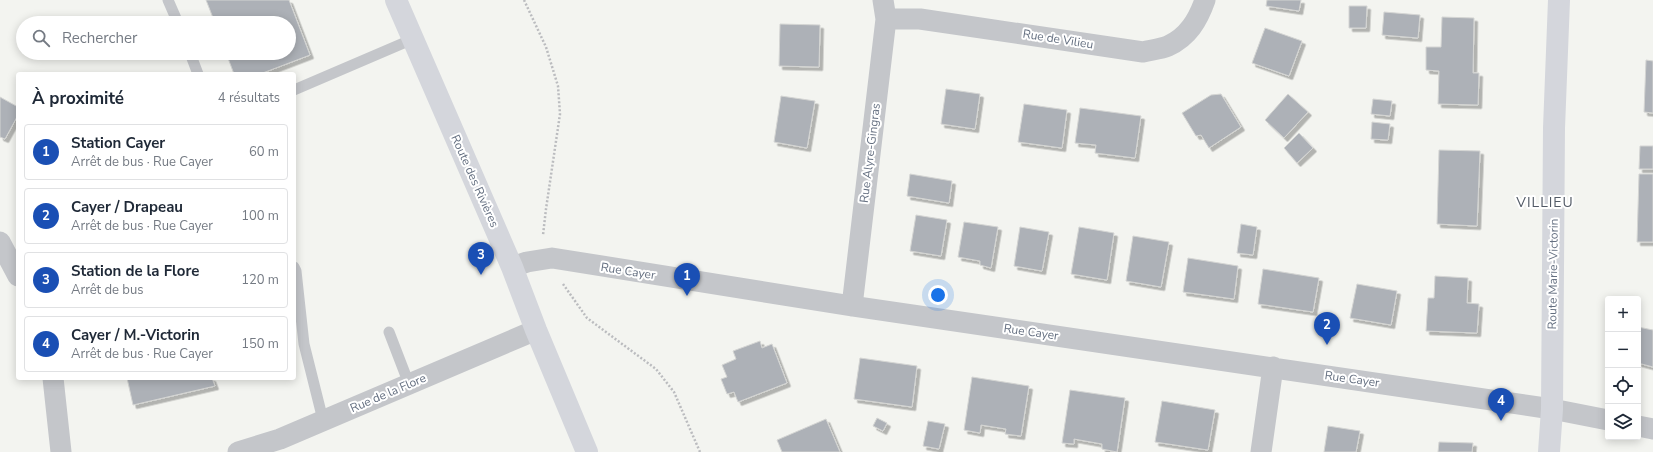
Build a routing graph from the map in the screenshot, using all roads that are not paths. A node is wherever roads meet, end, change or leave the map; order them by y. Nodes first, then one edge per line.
1 (168, 0) edge
2 (396, 0) edge
3 (1205, 0) edge
4 (1558, 0) edge
5 (884, 10) edge
6 (175, 16) edge
7 (413, 39) junction
8 (193, 60) edge
9 (197, 72) edge
10 (296, 89) edge
11 (0, 242) edge
12 (512, 267) junction
13 (296, 271) edge
14 (16, 272) edge
15 (852, 306) junction
16 (536, 330) junction
17 (389, 332) dead end
18 (1273, 367) junction
19 (53, 380) edge
20 (409, 384) junction
21 (1552, 408) junction
22 (1605, 419) edge
23 (324, 420) junction
24 (1641, 427) edge
25 (1653, 429) edge
26 (61, 452) edge
27 (238, 452) edge
28 (588, 452) edge
29 (1261, 452) edge
30 (1549, 452) edge

1 - 6 lane
2 - 7 main road, Route des Rivières
3 - 5 street, Rue de Vilieu
4 - 21 main road, Route Marie-Victorin
5 - 15 street, Rue Alyre-Gingras
7 - 10 lane
7 - 12 main road, Route des Rivières
8 - 9 lane
11 - 14 street
12 - 15 street, Rue Cayer
12 - 16 main road, Route des Rivières
13 - 23 lane
15 - 18 street, Rue Cayer
16 - 20 street, Rue de la Flore
16 - 28 main road, Route des Rivières
17 - 20 lane
18 - 21 street, Rue Cayer
18 - 29 street
19 - 26 street
20 - 23 street, Rue de la Flore
21 - 22 street, Rue Cayer
21 - 30 main road, Route Marie-Victorin
23 - 27 street, Rue de la Flore
24 - 25 street

